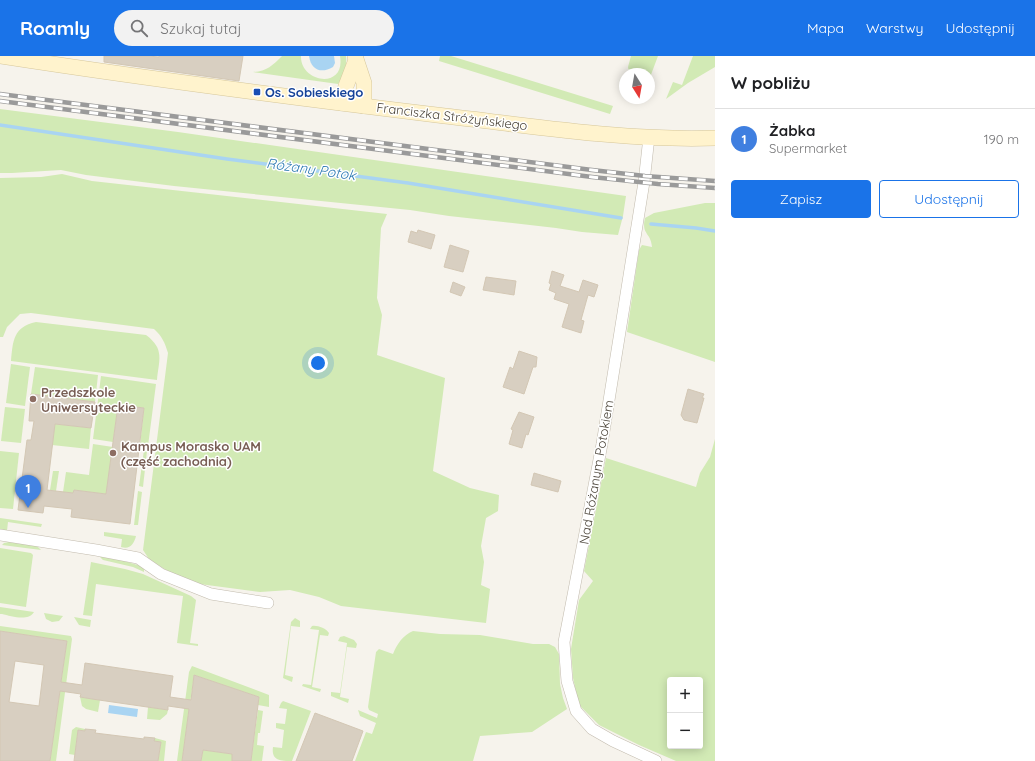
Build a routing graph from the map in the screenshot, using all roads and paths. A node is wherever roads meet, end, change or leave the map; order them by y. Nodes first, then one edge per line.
1 (0, 56) edge
2 (356, 58) edge
3 (342, 104) junction
4 (364, 106) junction
5 (650, 137) junction
6 (715, 138) edge
7 (0, 535) edge
8 (268, 602) dead end
9 (656, 761) edge

1 - 3 street, Franciszka Stróżyńskiego
2 - 3 street
2 - 4 street
3 - 4 street, Franciszka Stróżyńskiego
4 - 5 street, Franciszka Stróżyńskiego
5 - 6 street, Franciszka Stróżyńskiego
5 - 9 street, Nad Różanym Potokiem
7 - 8 street

